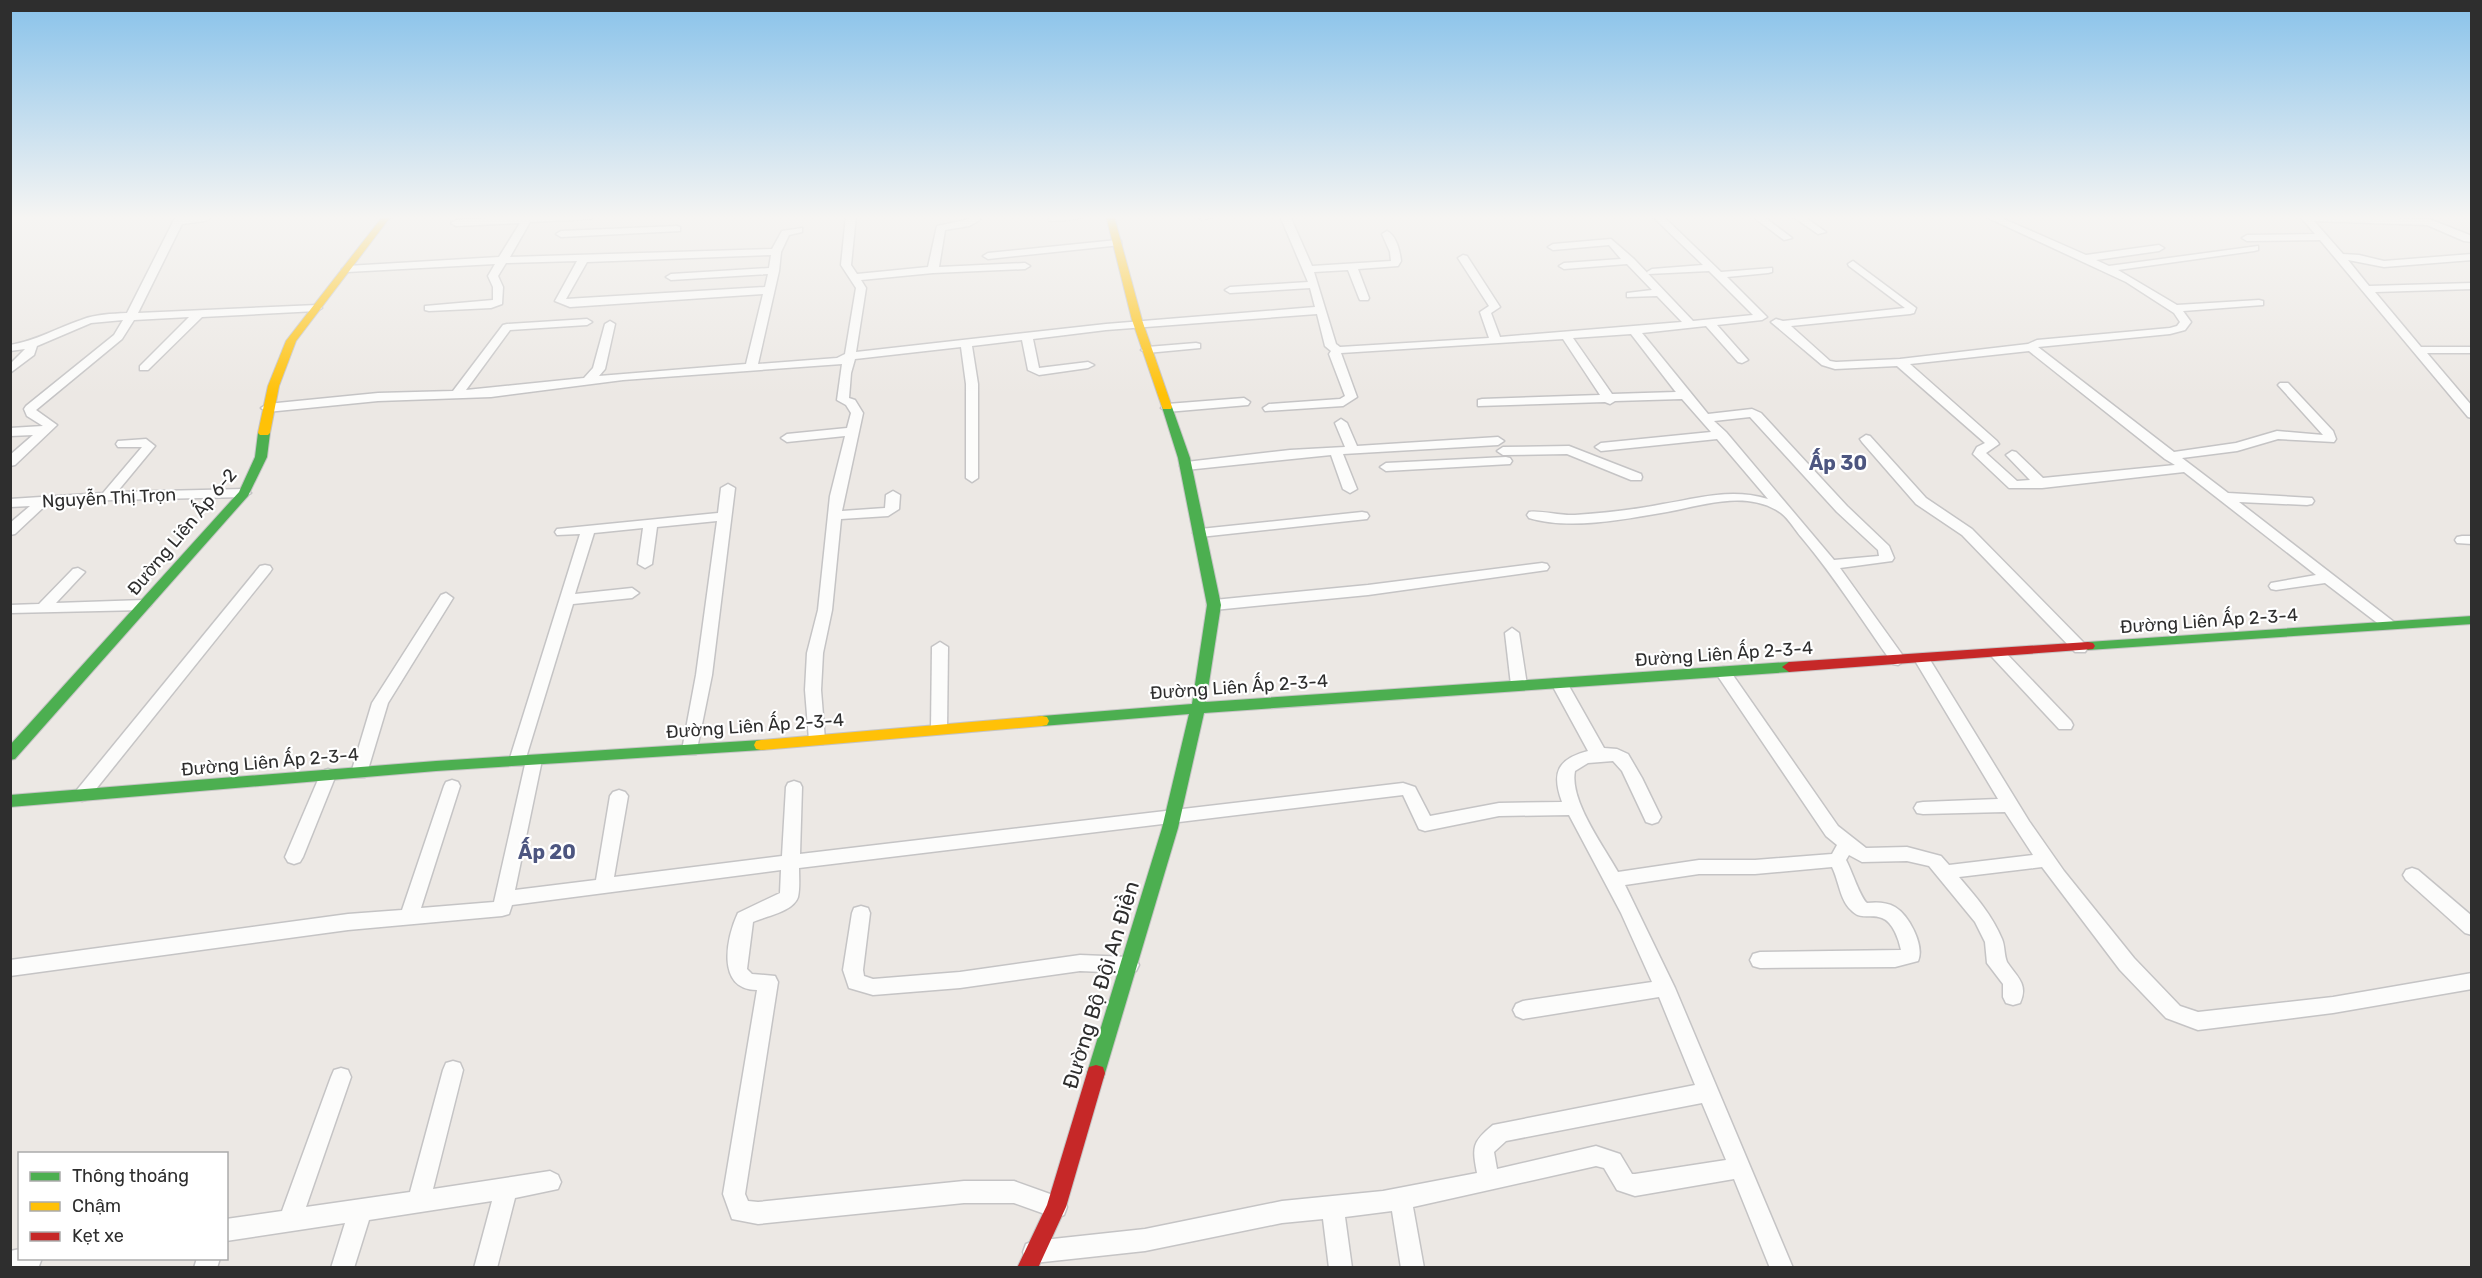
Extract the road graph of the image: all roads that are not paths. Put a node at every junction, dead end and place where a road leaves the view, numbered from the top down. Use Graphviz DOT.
graph roads {
  1 [pos="152,276"];
  2 [pos="342,276"];
  3 [pos="493,276"];
  4 [pos="574,276"];
  5 [pos="712,276"];
  6 [pos="773,276"];
  7 [pos="871,276"];
  8 [pos="1125,276"];
  9 [pos="1310,276"];
  10 [pos="1356,276"];
  11 [pos="1475,276"];
  12 [pos="1644,276"];
  13 [pos="1720,276"];
  14 [pos="1868,276"];
  15 [pos="2119,276"];
  16 [pos="2355,276"];
  17 [pos="856,277"];
  18 [pos="671,278"];
  19 [pos="1314,285"];
  20 [pos="2472,286"];
  21 [pos="2366,289"];
  22 [pos="769,290"];
  23 [pos="1230,290"];
  24 [pos="1660,292"];
  25 [pos="1631,295"];
  26 [pos="1364,298"];
  27 [pos="2259,303"];
  28 [pos="317,308"];
  29 [pos="429,308"];
  30 [pos="2176,308"];
  31 [pos="1322,310"];
  32 [pos="200,312"];
  33 [pos="132,316"];
  34 [pos="1762,317"];
  35 [pos="587,322"];
  36 [pos="1708,322"];
  37 [pos="610,324"];
  38 [pos="1138,324"];
  39 [pos="1690,324"];
  40 [pos="1782,324"];
  41 [pos="1634,330"];
  42 [pos="1566,336"];
  43 [pos="1027,337"];
  44 [pos="1496,341"];
  45 [pos="966,344"];
  46 [pos="31,346"];
  47 [pos="1196,346"];
  48 [pos="2031,347"];
  49 [pos="10,348"];
  50 [pos="1147,350"];
  51 [pos="1338,350"];
  52 [pos="2418,350"];
  53 [pos="2472,350"];
  54 [pos="850,356"];
  55 [pos="1742,360"];
  56 [pos="1900,362"];
  57 [pos="1088,365"];
  58 [pos="144,368"];
  59 [pos="751,368"];
  60 [pos="10,370"];
  61 [pos="588,381"];
  62 [pos="2284,385"];
  63 [pos="457,394"];
  64 [pos="1686,395"];
  65 [pos="1610,400"];
  66 [pos="1244,402"];
  67 [pos="1482,403"];
  68 [pos="267,408"];
  69 [pos="1167,408"];
  70 [pos="1269,408"];
  71 [pos="2472,414"];
  72 [pos="1707,418"];
  73 [pos="1341,423"];
  74 [pos="44,431"];
  75 [pos="853,431"];
  76 [pos="10,432"];
  77 [pos="1722,435"];
  78 [pos="787,438"];
  79 [pos="1866,439"];
  80 [pos="122,444"];
  81 [pos="1601,447"];
  82 [pos="1352,449"];
  83 [pos="1335,450"];
  84 [pos="1502,451"];
  85 [pos="2012,455"];
  86 [pos="2169,456"];
  87 [pos="10,462"];
  88 [pos="1186,466"];
  89 [pos="1386,467"];
  90 [pos="2186,468"];
  91 [pos="1636,477"];
  92 [pos="972,478"];
  93 [pos="2042,484"];
  94 [pos="729,488"];
  95 [pos="1350,489"];
  96 [pos="244,493"];
  97 [pos="893,495"];
  98 [pos="106,496"];
  99 [pos="2224,497"];
  100 [pos="43,501"];
  101 [pos="2307,501"];
  102 [pos="10,503"];
  103 [pos="1786,511"];
  104 [pos="835,515"];
  105 [pos="1534,515"];
  106 [pos="724,516"];
  107 [pos="1362,516"];
  108 [pos="651,523"];
  109 [pos="588,530"];
  110 [pos="10,531"];
  111 [pos="562,532"];
  112 [pos="1200,533"];
  113 [pos="645,564"];
  114 [pos="1830,565"];
  115 [pos="1542,567"];
  116 [pos="264,569"];
  117 [pos="78,572"];
  118 [pos="2328,578"];
  119 [pos="2276,586"];
  120 [pos="632,593"];
  121 [pos="446,598"];
  122 [pos="565,600"];
  123 [pos="144,605"];
  124 [pos="1214,605"];
  125 [pos="14,609"];
  126 [pos="42,609"];
  127 [pos="2472,620"];
  128 [pos="2389,625"];
  129 [pos="1512,633"];
  130 [pos="940,647"];
  131 [pos="2080,648"];
  132 [pos="1998,654"];
  133 [pos="1922,659"];
  134 [pos="1898,660"];
  135 [pos="1723,672"];
  136 [pos="1559,683"];
  137 [pos="1519,685"];
  138 [pos="1198,708"];
  139 [pos="2065,725"];
  140 [pos="939,729"];
  141 [pos="817,740"];
  142 [pos="690,750"];
  143 [pos="10,755"];
  144 [pos="1599,755"];
  145 [pos="526,761"];
  146 [pos="359,773"];
  147 [pos="328,775"];
  148 [pos="452,786"];
  149 [pos="794,786"];
  150 [pos="82,795"];
  151 [pos="620,796"];
  152 [pos="10,801"];
  153 [pos="2010,805"];
  154 [pos="1923,808"];
  155 [pos="1574,810"];
  156 [pos="1173,817"];
  157 [pos="1652,817"];
  158 [pos="1847,843"];
  159 [pos="294,857"];
  160 [pos="1837,860"];
  161 [pos="2046,860"];
  162 [pos="790,862"];
  163 [pos="1946,872"];
  164 [pos="2412,875"];
  165 [pos="1614,880"];
  166 [pos="604,885"];
  167 [pos="504,899"];
  168 [pos="861,913"];
  169 [pos="409,918"];
  170 [pos="2472,928"];
  171 [pos="1760,960"];
  172 [pos="1129,965"];
  173 [pos="10,968"];
  174 [pos="2472,981"];
  175 [pos="1665,988"];
  176 [pos="2013,997"];
  177 [pos="1524,1010"];
  178 [pos="453,1070"];
  179 [pos="341,1077"];
  180 [pos="1708,1092"];
  181 [pos="1740,1168"];
  182 [pos="1489,1181"];
  183 [pos="550,1182"];
  184 [pos="506,1189"];
  185 [pos="1401,1199"];
  186 [pos="418,1202"];
  187 [pos="1056,1207"];
  188 [pos="1333,1207"];
  189 [pos="361,1210"];
  190 [pos="290,1220"];
  191 [pos="228,1230"];
  192 [pos="1030,1260"];
  193 [pos="342,1268"];
  194 [pos="485,1268"];
  195 [pos="1341,1268"];
  196 [pos="1413,1268"];
  197 [pos="1782,1268"];
  1 -- 33 [label="street"];
  2 -- 28 [label="street, Đường Liên Ấp 6-2"];
  3 -- 29 [label="street"];
  4 -- 22 [label="street"];
  5 -- 18 [label="street"];
  6 -- 22 [label="street"];
  7 -- 17 [label="street"];
  8 -- 38 [label="street, Đường Bộ Đội An Điền"];
  9 -- 19 [label="street"];
  10 -- 26 [label="street"];
  11 -- 44 [label="street"];
  12 -- 24 [label="street"];
  13 -- 34 [label="street"];
  14 -- 40 [label="street"];
  15 -- 30 [label="street"];
  16 -- 21 [label="street"];
  17 -- 54 [label="street"];
  19 -- 23 [label="street"];
  19 -- 31 [label="street"];
  20 -- 21 [label="street"];
  21 -- 52 [label="street"];
  22 -- 59 [label="street"];
  24 -- 25 [label="street"];
  24 -- 39 [label="street"];
  27 -- 30 [label="street"];
  28 -- 32 [label="street"];
  28 -- 68 [label="street, Đường Liên Ấp 6-2"];
  30 -- 48 [label="street"];
  31 -- 38 [label="street"];
  31 -- 51 [label="street"];
  32 -- 33 [label="street"];
  32 -- 58 [label="street"];
  33 -- 46 [label="street"];
  33 -- 74 [label="street"];
  34 -- 36 [label="street"];
  34 -- 40 [label="street"];
  35 -- 63 [label="street"];
  36 -- 39 [label="street"];
  36 -- 55 [label="street"];
  37 -- 61 [label="street"];
  38 -- 43 [label="street"];
  38 -- 50 [label="street, Đường Bộ Đội An Điền"];
  39 -- 41 [label="street"];
  40 -- 56 [label="street"];
  41 -- 42 [label="street"];
  41 -- 64 [label="street"];
  42 -- 44 [label="street"];
  42 -- 65 [label="street"];
  43 -- 45 [label="street"];
  43 -- 57 [label="street"];
  44 -- 51 [label="street"];
  45 -- 54 [label="street"];
  45 -- 92 [label="street"];
  46 -- 49 [label="street"];
  46 -- 60 [label="street"];
  47 -- 50 [label="street"];
  48 -- 56 [label="street"];
  48 -- 86 [label="street"];
  50 -- 69 [label="street, Đường Bộ Đội An Điền"];
  51 -- 70 [label="street"];
  52 -- 53 [label="street"];
  52 -- 71 [label="street"];
  54 -- 59 [label="street"];
  54 -- 75 [label="street"];
  56 -- 93 [label="street"];
  59 -- 61 [label="street"];
  61 -- 63 [label="street"];
  62 -- 86 [label="street"];
  63 -- 68 [label="street"];
  64 -- 65 [label="street"];
  64 -- 72 [label="street"];
  65 -- 67 [label="street"];
  66 -- 69 [label="street"];
  68 -- 96 [label="street, Đường Liên Ấp 6-2"];
  69 -- 88 [label="street, Đường Bộ Đội An Điền"];
  72 -- 77 [label="street"];
  72 -- 114 [label="street"];
  73 -- 82 [label="street"];
  74 -- 76 [label="street"];
  74 -- 87 [label="street"];
  75 -- 78 [label="street"];
  75 -- 104 [label="street"];
  77 -- 81 [label="street"];
  77 -- 103 [label="street"];
  79 -- 131 [label="street"];
  80 -- 98 [label="street"];
  82 -- 83 [label="street"];
  82 -- 84 [label="street"];
  83 -- 88 [label="street"];
  83 -- 95 [label="street"];
  84 -- 89 [label="street"];
  84 -- 91 [label="street"];
  85 -- 93 [label="street"];
  86 -- 90 [label="street"];
  88 -- 112 [label="street, Đường Bộ Đội An Điền"];
  90 -- 93 [label="street"];
  90 -- 99 [label="street"];
  94 -- 106 [label="street"];
  96 -- 98 [label="street, Nguyễn Thị Trọn"];
  96 -- 123 [label="street, Đường Liên Ấp 6-2"];
  97 -- 104 [label="street"];
  98 -- 100 [label="street, Nguyễn Thị Trọn"];
  99 -- 101 [label="street"];
  99 -- 118 [label="street"];
  100 -- 102 [label="street, Nguyễn Thị Trọn"];
  100 -- 110 [label="street"];
  103 -- 105 [label="street"];
  103 -- 114 [label="street"];
  104 -- 141 [label="street"];
  106 -- 108 [label="street"];
  106 -- 142 [label="street"];
  107 -- 112 [label="street"];
  108 -- 109 [label="street"];
  108 -- 113 [label="street"];
  109 -- 111 [label="street"];
  109 -- 122 [label="street"];
  112 -- 124 [label="street, Đường Bộ Đội An Điền"];
  114 -- 134 [label="street"];
  115 -- 124 [label="street"];
  116 -- 150 [label="street"];
  117 -- 126 [label="street"];
  118 -- 119 [label="street"];
  118 -- 128 [label="street"];
  120 -- 122 [label="street"];
  121 -- 146 [label="street"];
  122 -- 145 [label="street"];
  123 -- 126 [label="street"];
  123 -- 143 [label="street, Đường Liên Ấp 6-2"];
  124 -- 138 [label="street, Đường Bộ Đội An Điền"];
  125 -- 126 [label="street"];
  127 -- 128 [label="street, Đường Liên Ấp 2-3-4"];
  128 -- 131 [label="street, Đường Liên Ấp 2-3-4"];
  129 -- 137 [label="street"];
  130 -- 140 [label="street"];
  131 -- 132 [label="street, Đường Liên Ấp 2-3-4"];
  132 -- 133 [label="street, Đường Liên Ấp 2-3-4"];
  132 -- 139 [label="street"];
  133 -- 134 [label="street, Đường Liên Ấp 2-3-4"];
  133 -- 153 [label="street"];
  134 -- 135 [label="street, Đường Liên Ấp 2-3-4"];
  135 -- 136 [label="street, Đường Liên Ấp 2-3-4"];
  135 -- 158 [label="street"];
  136 -- 137 [label="street, Đường Liên Ấp 2-3-4"];
  136 -- 144 [label="street"];
  137 -- 138 [label="street, Đường Liên Ấp 2-3-4"];
  138 -- 140 [label="street, Đường Liên Ấp 2-3-4"];
  138 -- 156 [label="street, Đường Bộ Đội An Điền"];
  140 -- 141 [label="street, Đường Liên Ấp 2-3-4"];
  141 -- 142 [label="street, Đường Liên Ấp 2-3-4"];
  142 -- 145 [label="street, Đường Liên Ấp 2-3-4"];
  144 -- 155 [label="street"];
  144 -- 157 [label="street"];
  145 -- 146 [label="street, Đường Liên Ấp 2-3-4"];
  145 -- 167 [label="street"];
  146 -- 147 [label="street, Đường Liên Ấp 2-3-4"];
  147 -- 150 [label="street, Đường Liên Ấp 2-3-4"];
  147 -- 159 [label="street"];
  148 -- 169 [label="street"];
  149 -- 162 [label="street"];
  150 -- 152 [label="street, Đường Liên Ấp 2-3-4"];
  151 -- 166 [label="street"];
  153 -- 154 [label="street"];
  153 -- 161 [label="street"];
  155 -- 156 [label="street"];
  155 -- 165 [label="street"];
  156 -- 162 [label="street"];
  156 -- 172 [label="street, Đường Bộ Đội An Điền"];
  158 -- 160 [label="street"];
  158 -- 163 [label="street"];
  160 -- 165 [label="street"];
  160 -- 171 [label="street"];
  161 -- 163 [label="street"];
  161 -- 174 [label="street"];
  162 -- 166 [label="street"];
  162 -- 187 [label="street"];
  163 -- 176 [label="street"];
  164 -- 170 [label="street"];
  165 -- 175 [label="street"];
  166 -- 167 [label="street"];
  167 -- 169 [label="street"];
  168 -- 172 [label="street"];
  169 -- 173 [label="street"];
  172 -- 187 [label="street, Đường Bộ Đội An Điền"];
  175 -- 177 [label="street"];
  175 -- 180 [label="street"];
  178 -- 186 [label="street"];
  179 -- 190 [label="street"];
  180 -- 181 [label="street"];
  180 -- 182 [label="street"];
  181 -- 182 [label="street"];
  181 -- 197 [label="street"];
  182 -- 185 [label="street"];
  183 -- 184 [label="street"];
  184 -- 186 [label="street"];
  184 -- 194 [label="street"];
  185 -- 188 [label="street"];
  185 -- 196 [label="street"];
  186 -- 189 [label="street"];
  187 -- 192 [label="street, Đường Bộ Đội An Điền"];
  188 -- 192 [label="street"];
  188 -- 195 [label="street"];
  189 -- 190 [label="street"];
  189 -- 193 [label="street"];
  190 -- 191 [label="street"];
}
